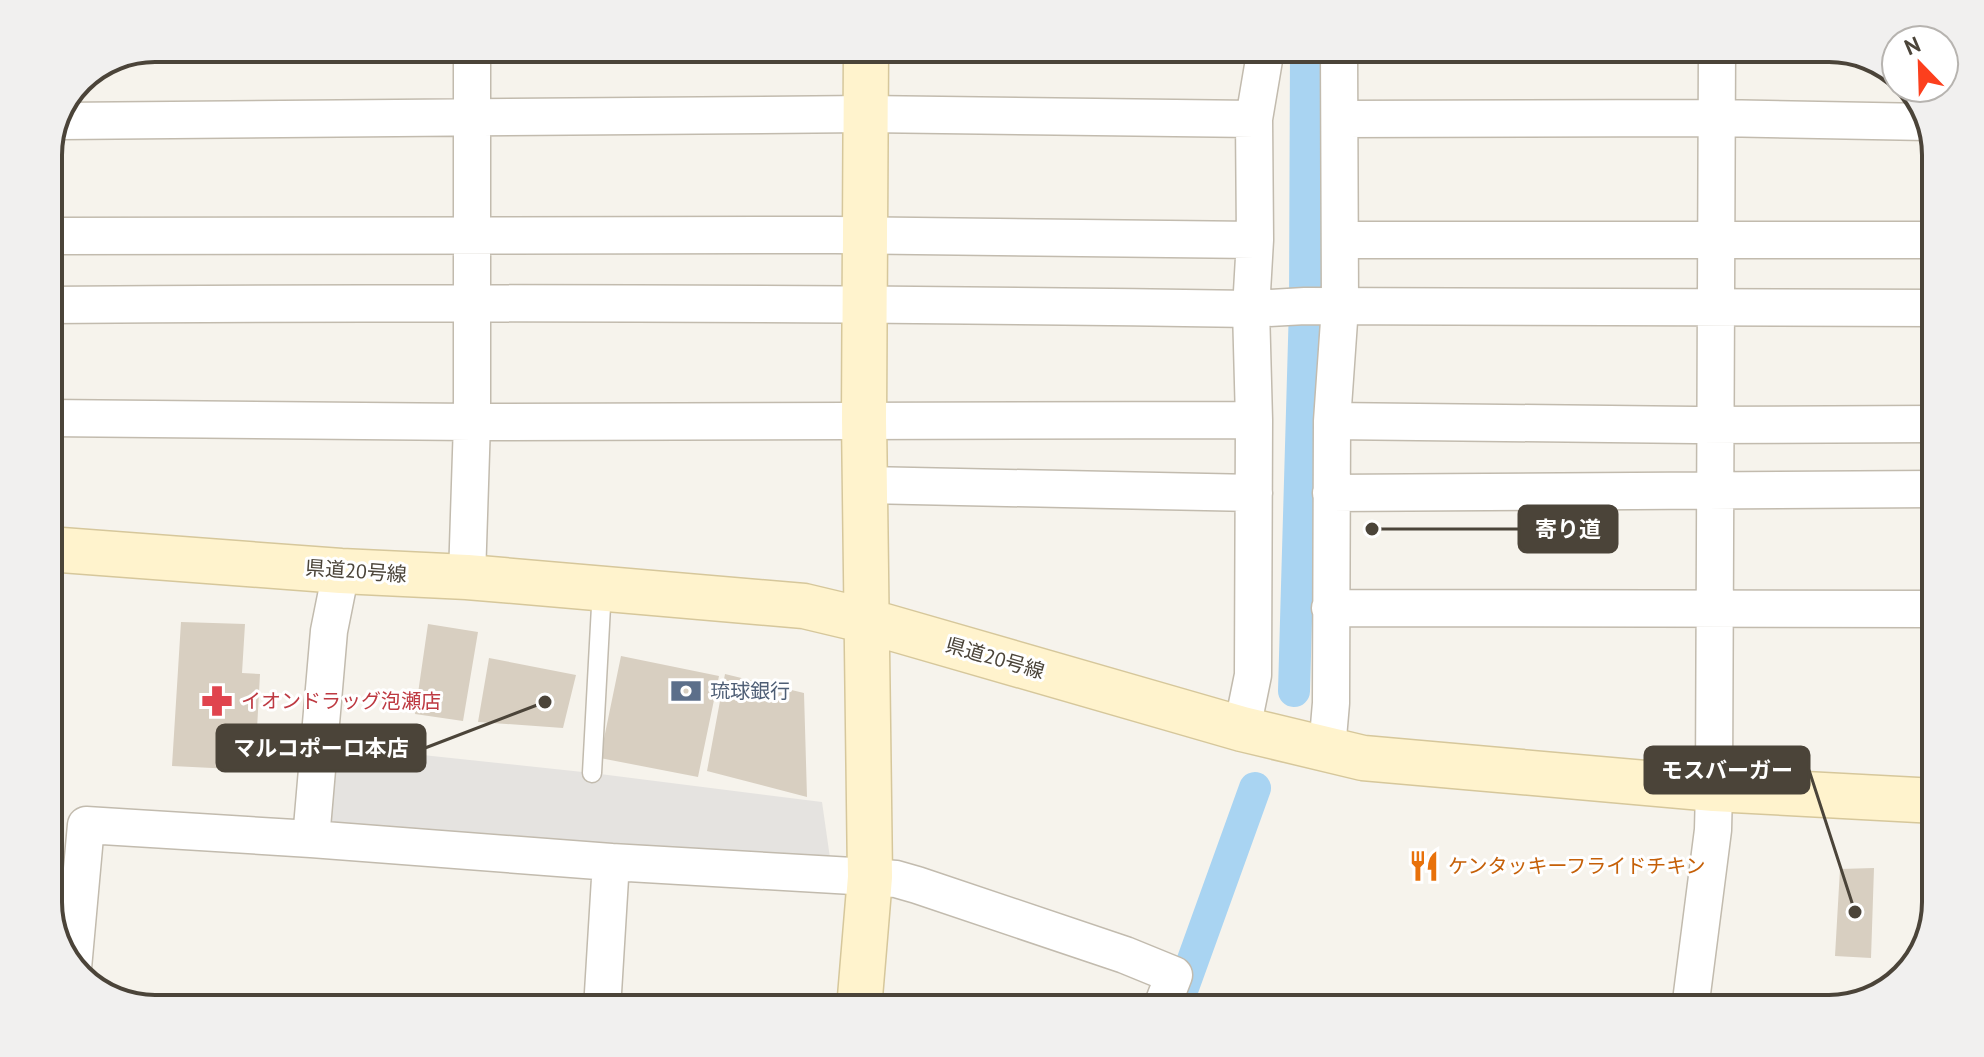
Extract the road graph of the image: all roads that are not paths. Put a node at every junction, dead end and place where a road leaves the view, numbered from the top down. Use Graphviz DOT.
graph roads {
  1 [pos="472,62"];
  2 [pos="866,62"];
  3 [pos="1264,62"];
  4 [pos="1339,62"];
  5 [pos="1717,62"];
  6 [pos="866,114"];
  7 [pos="472,116"];
  8 [pos="1716,118"];
  9 [pos="1254,119"];
  10 [pos="1340,119"];
  11 [pos="69,121"];
  12 [pos="1916,122"];
  13 [pos="472,235"];
  14 [pos="62,236"];
  15 [pos="865,236"];
  16 [pos="1716,239"];
  17 [pos="1255,240"];
  18 [pos="1340,240"];
  19 [pos="1922,240"];
  20 [pos="472,302"];
  21 [pos="866,303"];
  22 [pos="62,305"];
  23 [pos="1340,307"];
  24 [pos="1716,307"];
  25 [pos="1922,308"];
  26 [pos="1251,309"];
  27 [pos="62,418"];
  28 [pos="864,419"];
  29 [pos="1254,420"];
  30 [pos="1332,421"];
  31 [pos="472,422"];
  32 [pos="1922,424"];
  33 [pos="1715,425"];
  34 [pos="866,485"];
  35 [pos="1922,489"];
  36 [pos="1714,492"];
  37 [pos="1254,493"];
  38 [pos="1331,493"];
  39 [pos="62,550"];
  40 [pos="341,571"];
  41 [pos="467,577"];
  42 [pos="602,588"];
  43 [pos="1714,607"];
  44 [pos="1330,608"];
  45 [pos="1922,609"];
  46 [pos="867,621"];
  47 [pos="1242,729"];
  48 [pos="1327,749"];
  49 [pos="592,773"];
  50 [pos="1714,789"];
  51 [pos="1922,800"];
  52 [pos="311,839"];
  53 [pos="611,862"];
  54 [pos="870,877"];
  55 [pos="75,948"];
  56 [pos="603,995"];
  57 [pos="860,995"];
  58 [pos="1166,995"];
  59 [pos="1692,995"];
  1 -- 7 [label="street"];
  2 -- 6 [label="main road"];
  3 -- 9 [label="street"];
  4 -- 10 [label="street"];
  5 -- 8 [label="street"];
  6 -- 7 [label="street"];
  6 -- 9 [label="street"];
  6 -- 15 [label="main road"];
  7 -- 11 [label="street"];
  7 -- 13 [label="street"];
  8 -- 10 [label="street"];
  8 -- 12 [label="street"];
  8 -- 16 [label="street"];
  9 -- 17 [label="street"];
  10 -- 18 [label="street"];
  13 -- 14 [label="street"];
  13 -- 15 [label="street"];
  13 -- 20 [label="street"];
  15 -- 17 [label="street"];
  15 -- 21 [label="main road"];
  16 -- 18 [label="street"];
  16 -- 19 [label="street"];
  16 -- 24 [label="street"];
  17 -- 26 [label="street"];
  18 -- 23 [label="street"];
  20 -- 21 [label="street"];
  20 -- 22 [label="street"];
  20 -- 31 [label="street"];
  21 -- 26 [label="street"];
  21 -- 28 [label="main road"];
  23 -- 24 [label="street"];
  23 -- 26 [label="street"];
  23 -- 30 [label="street"];
  24 -- 25 [label="street"];
  24 -- 33 [label="street"];
  26 -- 29 [label="street"];
  27 -- 31 [label="street"];
  28 -- 29 [label="street"];
  28 -- 31 [label="street"];
  28 -- 34 [label="main road"];
  29 -- 37 [label="street"];
  30 -- 33 [label="street"];
  30 -- 38 [label="street"];
  31 -- 41 [label="street"];
  32 -- 33 [label="street"];
  33 -- 36 [label="street"];
  34 -- 37 [label="street"];
  34 -- 46 [label="main road"];
  35 -- 36 [label="street"];
  36 -- 38 [label="street"];
  36 -- 43 [label="street"];
  37 -- 47 [label="street"];
  38 -- 44 [label="street"];
  39 -- 40 [label="main road, 県道20号線"];
  40 -- 41 [label="main road, 県道20号線"];
  40 -- 52 [label="street"];
  41 -- 42 [label="main road, 県道20号線"];
  42 -- 46 [label="main road, 県道20号線"];
  42 -- 49 [label="lane"];
  43 -- 44 [label="street"];
  43 -- 45 [label="street"];
  43 -- 50 [label="street"];
  44 -- 48 [label="street"];
  46 -- 47 [label="main road, 県道20号線"];
  46 -- 54 [label="main road"];
  47 -- 48 [label="main road, 県道20号線"];
  48 -- 50 [label="main road, 県道20号線"];
  50 -- 51 [label="main road, 県道20号線"];
  50 -- 59 [label="street"];
  52 -- 53 [label="street"];
  52 -- 55 [label="street"];
  53 -- 54 [label="street"];
  53 -- 56 [label="street"];
  54 -- 57 [label="main road"];
  54 -- 58 [label="street"];
}
